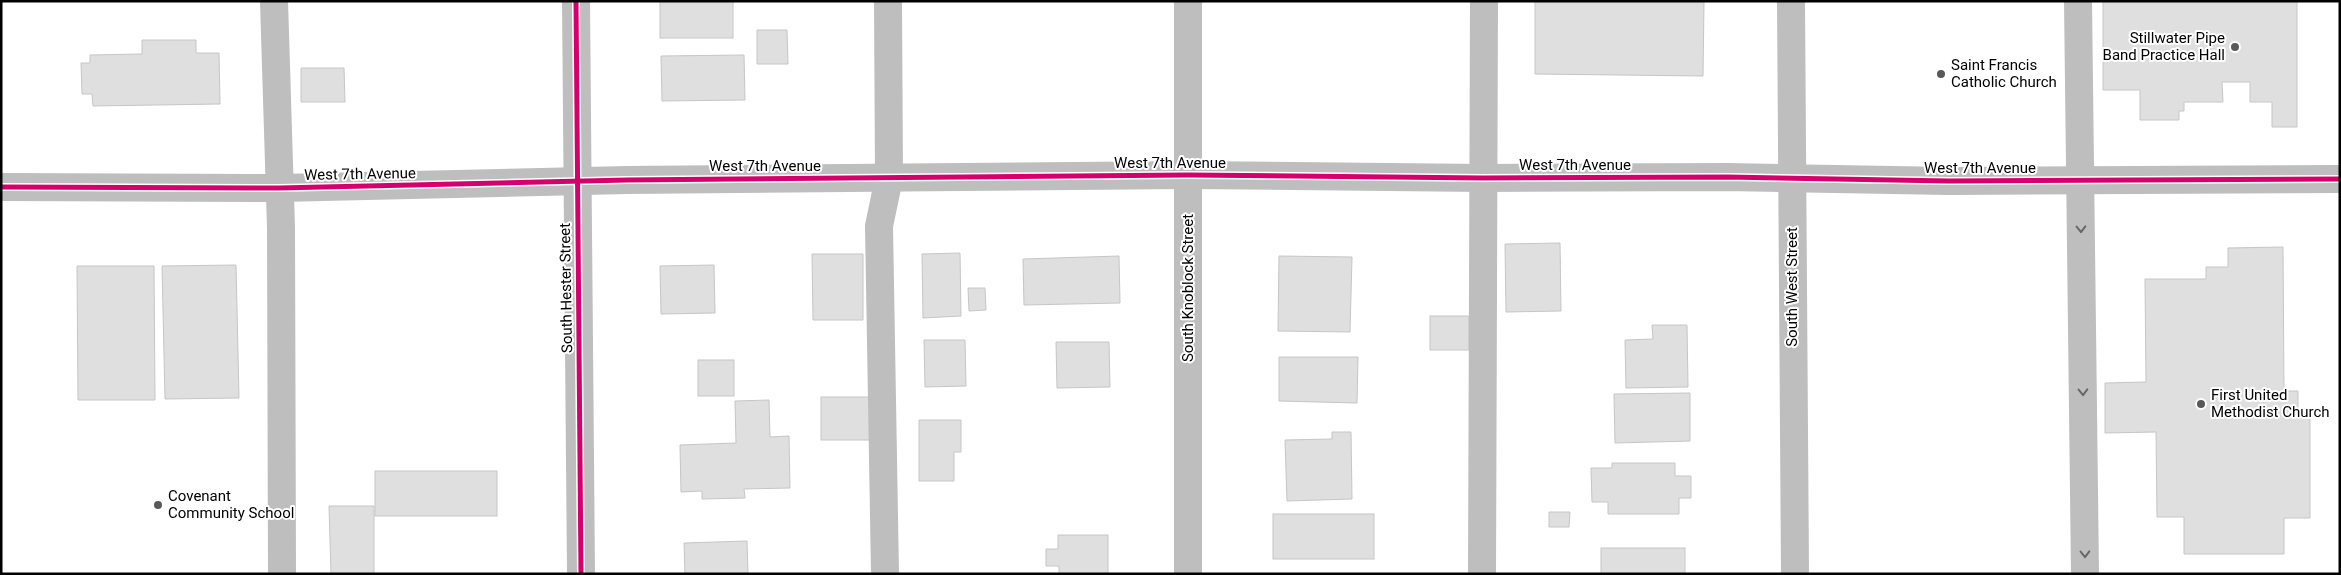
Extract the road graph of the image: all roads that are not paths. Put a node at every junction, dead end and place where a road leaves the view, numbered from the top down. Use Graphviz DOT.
graph roads {
  1 [pos="274,1"];
  2 [pos="576,1"];
  3 [pos="888,1"];
  4 [pos="1188,1"];
  5 [pos="1484,1"];
  6 [pos="1791,1"];
  7 [pos="2078,1"];
  8 [pos="1188,174"];
  9 [pos="889,178"];
  10 [pos="1483,178"];
  11 [pos="1792,178"];
  12 [pos="2340,179"];
  13 [pos="2081,180"];
  14 [pos="577,182"];
  15 [pos="1,187"];
  16 [pos="279,188"];
  17 [pos="282,574"];
  18 [pos="581,574"];
  19 [pos="885,574"];
  20 [pos="1188,574"];
  21 [pos="1482,574"];
  22 [pos="1794,574"];
  23 [pos="2085,574"];
  1 -- 16 [label="street"];
  2 -- 14 [label="street, South Hester Street"];
  3 -- 9 [label="street"];
  4 -- 8 [label="street, South Knoblock Street"];
  5 -- 10 [label="street"];
  6 -- 11 [label="street, South West Street"];
  7 -- 13 [label="street"];
  8 -- 9 [label="street, West 7th Avenue"];
  8 -- 10 [label="street, West 7th Avenue"];
  8 -- 20 [label="street, South Knoblock Street"];
  9 -- 14 [label="street, West 7th Avenue"];
  9 -- 19 [label="street"];
  10 -- 11 [label="street, West 7th Avenue"];
  10 -- 21 [label="street"];
  11 -- 13 [label="street, West 7th Avenue"];
  11 -- 22 [label="street, South West Street"];
  12 -- 13 [label="street, West 7th Avenue"];
  13 -- 23 [label="street, one-way"];
  14 -- 16 [label="street, West 7th Avenue"];
  14 -- 18 [label="street, South Hester Street"];
  15 -- 16 [label="street, West 7th Avenue"];
  16 -- 17 [label="street"];
}
